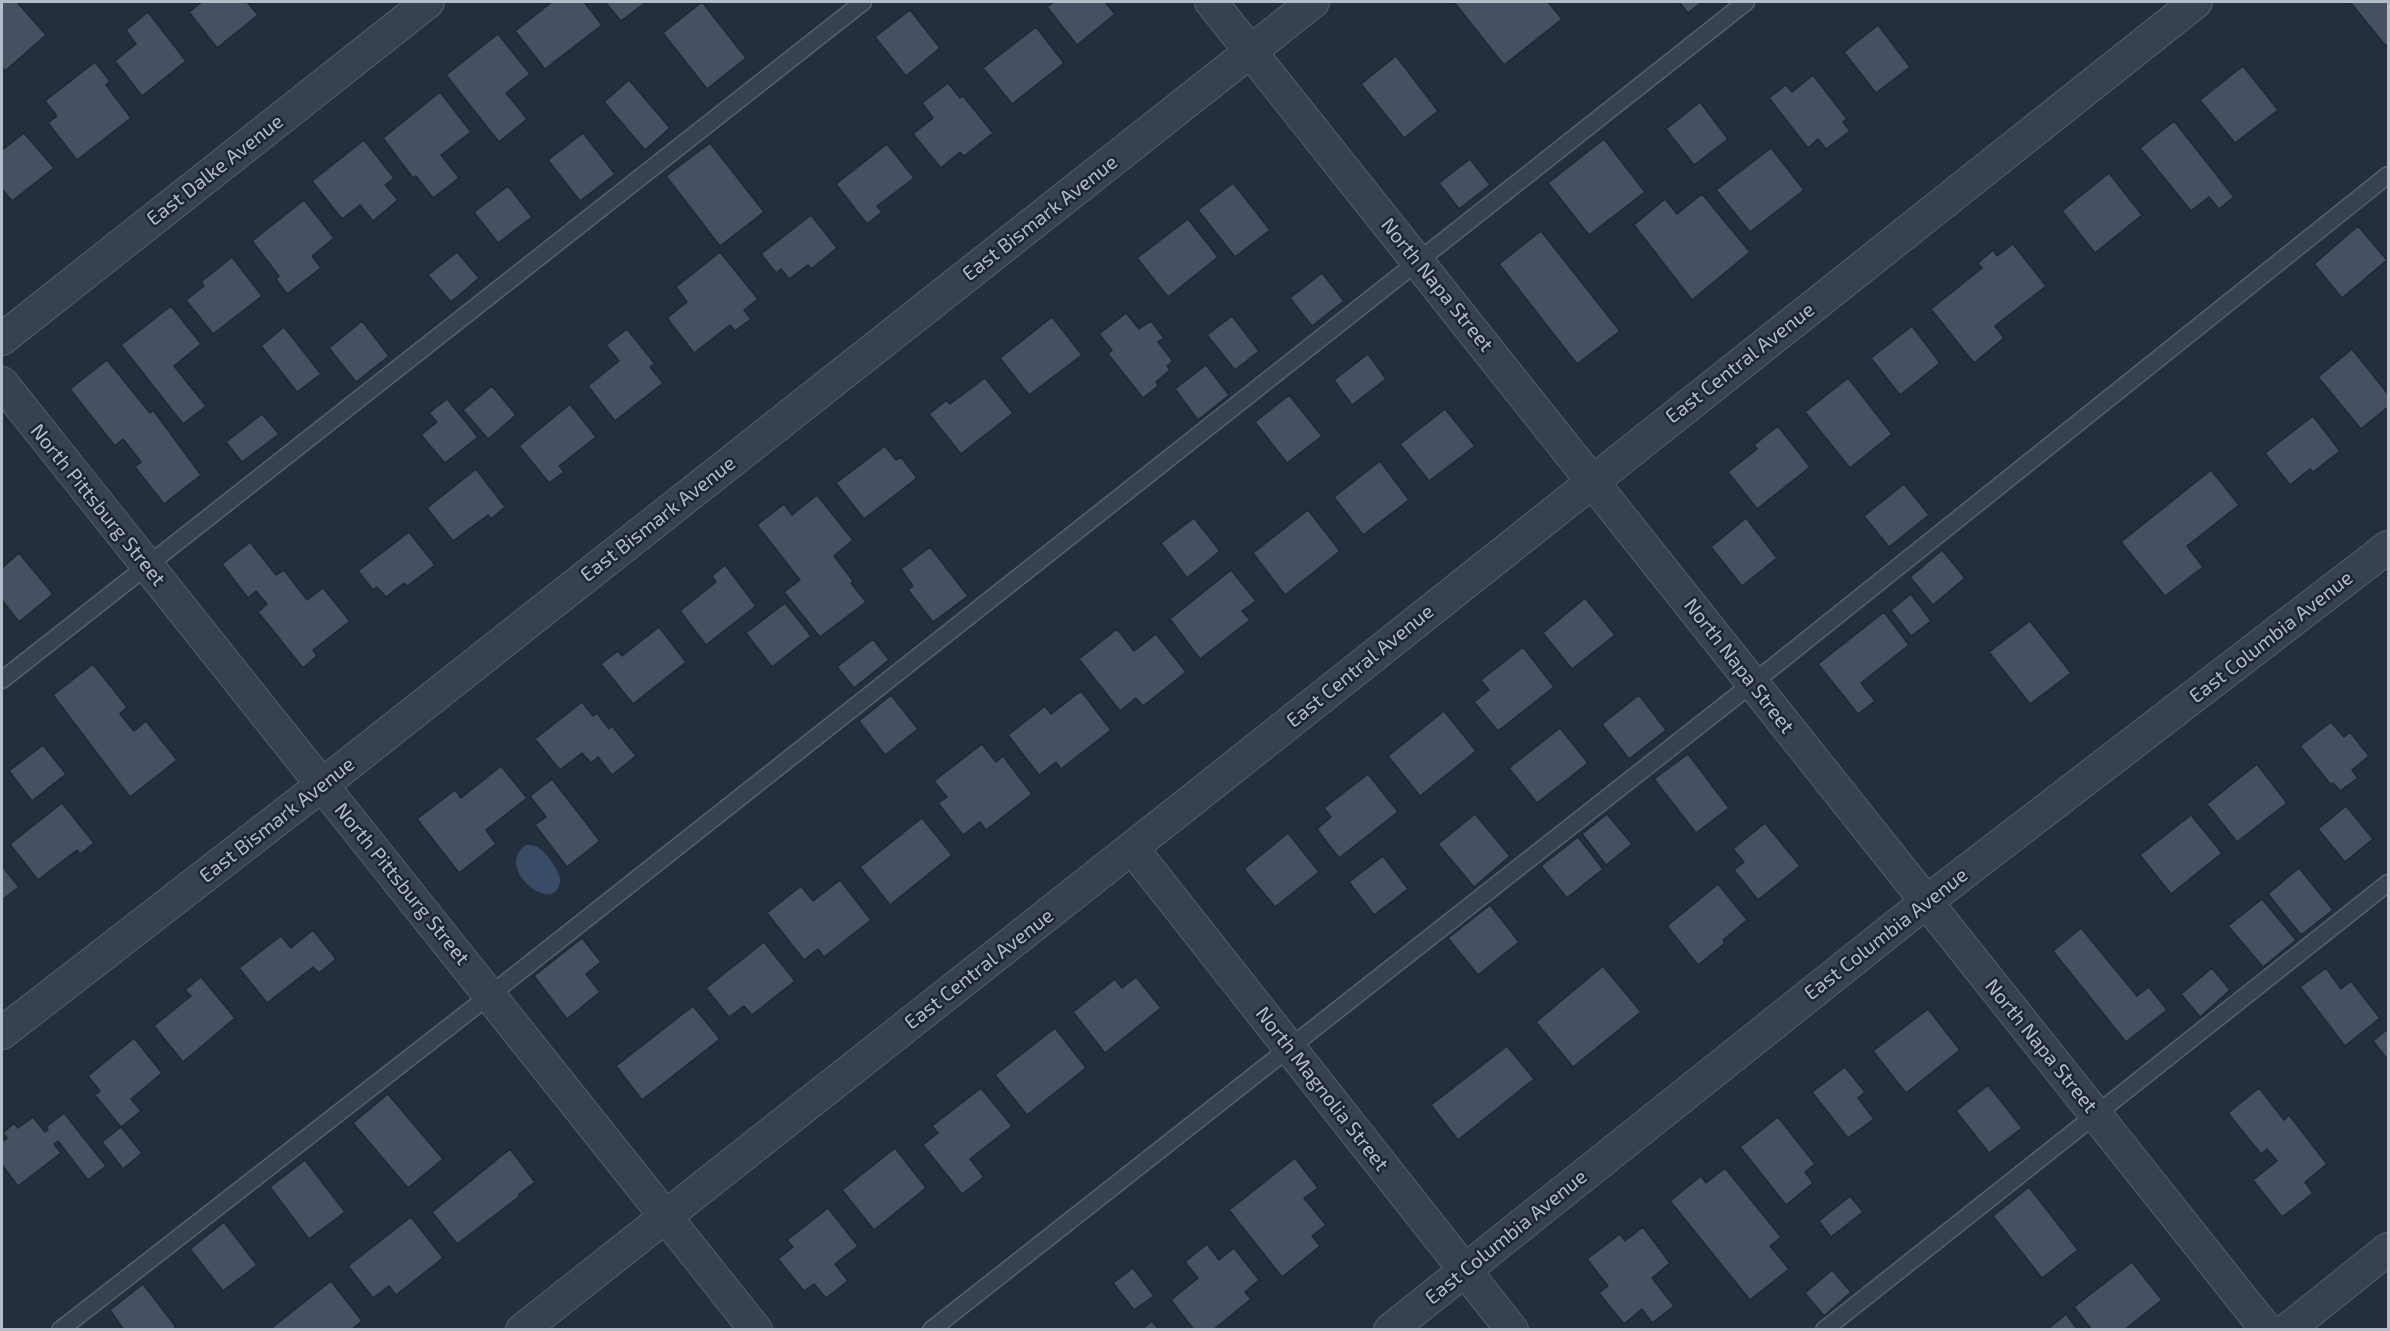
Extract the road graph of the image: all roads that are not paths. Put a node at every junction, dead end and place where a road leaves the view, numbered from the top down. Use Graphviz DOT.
graph roads {
  1 [pos="428,2"];
  2 [pos="863,2"];
  3 [pos="1211,2"];
  4 [pos="1313,2"];
  5 [pos="1746,2"];
  6 [pos="2196,2"];
  7 [pos="1250,51"];
  8 [pos="2388,175"];
  9 [pos="1418,260"];
  10 [pos="2,339"];
  11 [pos="2,383"];
  12 [pos="1593,479"];
  13 [pos="2388,547"];
  14 [pos="147,565"];
  15 [pos="2,680"];
  16 [pos="1753,683"];
  17 [pos="322,784"];
  18 [pos="1132,848"];
  19 [pos="2388,883"];
  20 [pos="1926,902"];
  21 [pos="490,995"];
  22 [pos="2,1033"];
  23 [pos="1289,1047"];
  24 [pos="2096,1116"];
  25 [pos="667,1216"];
  26 [pos="2388,1249"];
  27 [pos="1465,1270"];
  28 [pos="60,1329"];
  29 [pos="522,1329"];
  30 [pos="756,1329"];
  31 [pos="931,1329"];
  32 [pos="1390,1329"];
  33 [pos="1512,1329"];
  34 [pos="1824,1329"];
  35 [pos="2267,1329"];
  36 [pos="2287,1329"];
  1 -- 10 [label="street, East Dalke Avenue"];
  2 -- 14 [label="lane"];
  3 -- 7 [label="street, North Napa Street"];
  4 -- 7 [label="street, East Bismark Avenue"];
  5 -- 9 [label="lane"];
  6 -- 12 [label="street, East Central Avenue"];
  7 -- 9 [label="street, North Napa Street"];
  7 -- 17 [label="street, East Bismark Avenue"];
  8 -- 16 [label="lane"];
  9 -- 12 [label="street, North Napa Street"];
  9 -- 21 [label="lane"];
  11 -- 14 [label="street, North Pittsburg Street"];
  12 -- 16 [label="street, North Napa Street"];
  12 -- 18 [label="street, East Central Avenue"];
  13 -- 20 [label="street, East Columbia Avenue"];
  14 -- 15 [label="lane"];
  14 -- 17 [label="street, North Pittsburg Street"];
  16 -- 20 [label="street, North Napa Street"];
  16 -- 23 [label="lane"];
  17 -- 21 [label="street, North Pittsburg Street"];
  17 -- 22 [label="street, East Bismark Avenue"];
  18 -- 23 [label="street, North Magnolia Street"];
  18 -- 25 [label="street, East Central Avenue"];
  19 -- 24 [label="lane"];
  20 -- 24 [label="street, North Napa Street"];
  20 -- 27 [label="street, East Columbia Avenue"];
  21 -- 25 [label="street, North Pittsburg Street"];
  21 -- 28 [label="lane"];
  23 -- 27 [label="street, North Magnolia Street"];
  23 -- 31 [label="lane"];
  24 -- 34 [label="lane"];
  24 -- 35 [label="street, North Napa Street"];
  25 -- 29 [label="street, East Central Avenue"];
  25 -- 30 [label="street, North Pittsburg Street"];
  26 -- 36 [label="street"];
  27 -- 32 [label="street, East Columbia Avenue"];
  27 -- 33 [label="street, North Magnolia Street"];
}
